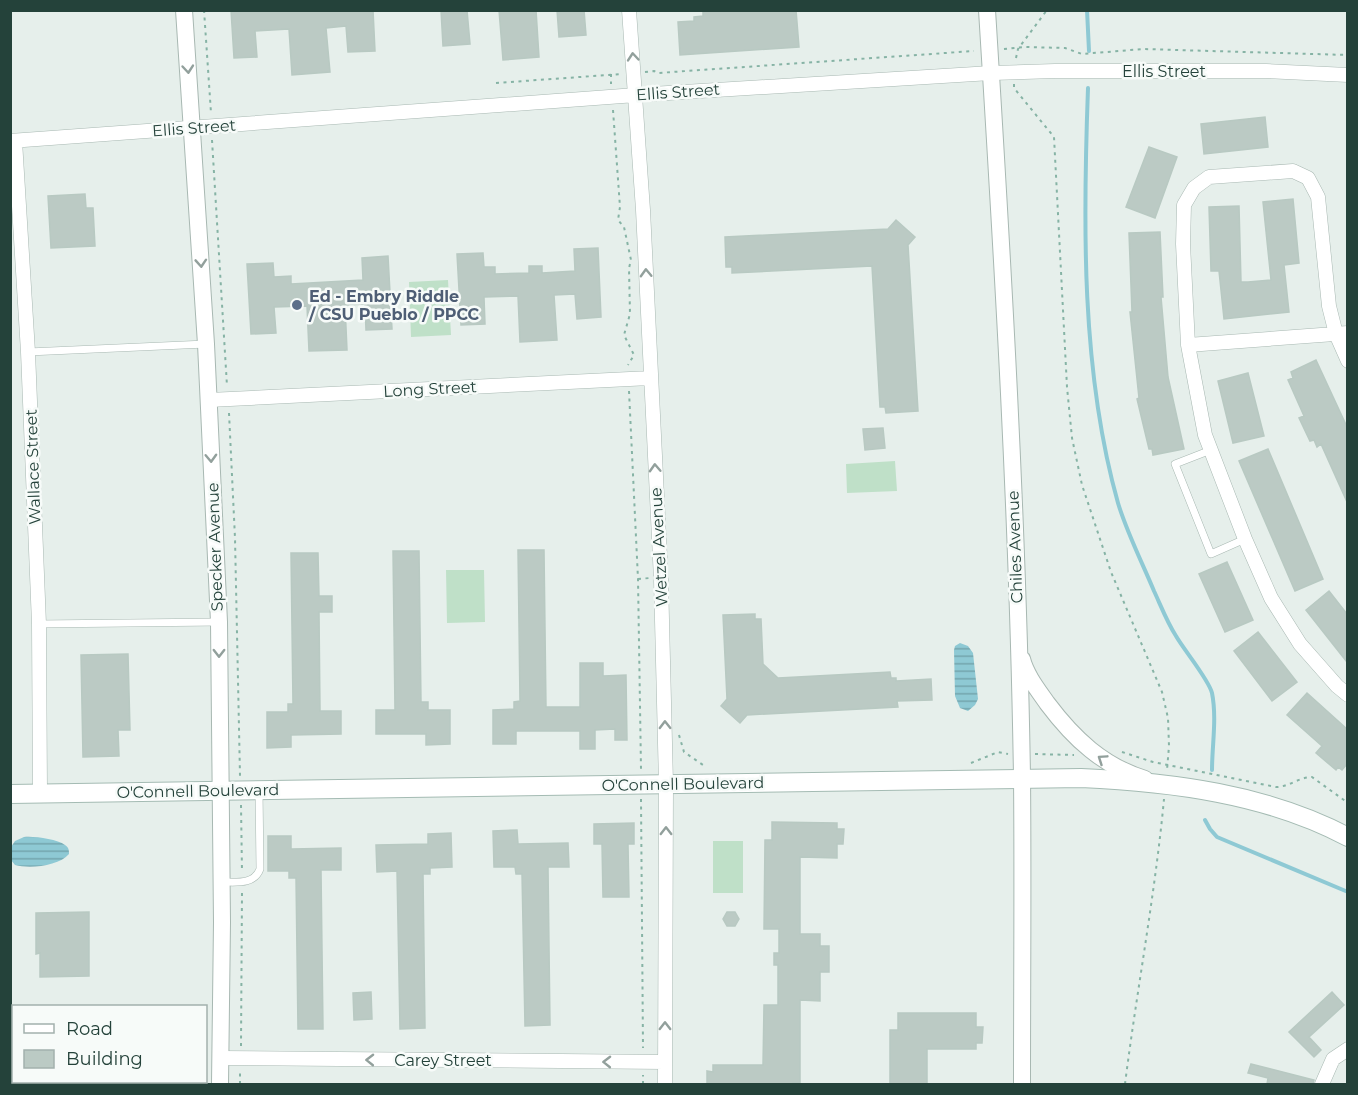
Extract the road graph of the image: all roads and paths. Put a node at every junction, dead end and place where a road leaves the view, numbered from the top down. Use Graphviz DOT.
graph roads {
  1 [pos="183,10"];
  2 [pos="629,10"];
  3 [pos="987,10"];
  4 [pos="1047,10"];
  5 [pos="1018,49"];
  6 [pos="990,50"];
  7 [pos="1347,55"];
  8 [pos="1015,72"];
  9 [pos="634,73"];
  10 [pos="991,73"];
  11 [pos="611,74"];
  12 [pos="1347,75"];
  13 [pos="496,82"];
  14 [pos="636,95"];
  15 [pos="612,97"];
  16 [pos="193,128"];
  17 [pos="13,141"];
  18 [pos="18,310"];
  19 [pos="1342,333"];
  20 [pos="206,344"];
  21 [pos="1188,345"];
  22 [pos="28,352"];
  23 [pos="1347,361"];
  24 [pos="650,378"];
  25 [pos="628,379"];
  26 [pos="209,400"];
  27 [pos="1211,450"];
  28 [pos="1245,539"];
  29 [pos="661,577"];
  30 [pos="638,579"];
  31 [pos="219,622"];
  32 [pos="39,624"];
  33 [pos="1018,647"];
  34 [pos="1347,695"];
  35 [pos="678,729"];
  36 [pos="1093,753"];
  37 [pos="1021,754"];
  38 [pos="1167,765"];
  39 [pos="965,766"];
  40 [pos="711,770"];
  41 [pos="1022,778"];
  42 [pos="1160,783"];
  43 [pos="641,784"];
  44 [pos="666,784"];
  45 [pos="259,790"];
  46 [pos="220,791"];
  47 [pos="10,794"];
  48 [pos="40,794"];
  49 [pos="1347,803"];
  50 [pos="1347,837"];
  51 [pos="222,882"];
  52 [pos="1347,1049"];
  53 [pos="220,1058"];
  54 [pos="643,1062"];
  55 [pos="665,1062"];
  56 [pos="220,1084"];
  57 [pos="643,1084"];
  58 [pos="665,1084"];
  59 [pos="1022,1084"];
  60 [pos="1125,1084"];
  61 [pos="1322,1084"];
  1 -- 16 [label="street, Specker Avenue, one-way"];
  9 -- 2 [label="street, Wetzel Avenue, one-way"];
  3 -- 6 [label="street, Chiles Avenue"];
  4 -- 5 [label="path"];
  5 -- 6 [label="path"];
  5 -- 7 [label="path"];
  5 -- 8 [label="path"];
  6 -- 9 [label="path"];
  6 -- 10 [label="street, Chiles Avenue"];
  8 -- 10 [label="street, Ellis Street"];
  8 -- 12 [label="street, Ellis Street"];
  8 -- 38 [label="path"];
  9 -- 11 [label="path"];
  9 -- 14 [label="street, Wetzel Avenue"];
  10 -- 14 [label="street, Ellis Street"];
  10 -- 33 [label="street, Chiles Avenue"];
  11 -- 13 [label="path"];
  11 -- 15 [label="path"];
  14 -- 15 [label="street, Ellis Street"];
  24 -- 14 [label="street, Wetzel Avenue, one-way"];
  15 -- 16 [label="street, Ellis Street"];
  15 -- 25 [label="path"];
  16 -- 17 [label="street, Ellis Street"];
  16 -- 20 [label="street, Specker Avenue, one-way"];
  17 -- 18 [label="street, Wallace Street"];
  18 -- 22 [label="street, Wallace Street"];
  19 -- 21 [label="street"];
  19 -- 21 [label="street"];
  19 -- 23 [label="street"];
  20 -- 22 [label="lane"];
  20 -- 26 [label="street, Specker Avenue"];
  21 -- 27 [label="street"];
  22 -- 32 [label="street, Wallace Street"];
  24 -- 25 [label="street, Long Street"];
  29 -- 24 [label="street, Wetzel Avenue, one-way"];
  25 -- 26 [label="street, Long Street"];
  25 -- 30 [label="path"];
  26 -- 31 [label="street, Specker Avenue, one-way"];
  27 -- 28 [label="street"];
  27 -- 28 [label="lane"];
  28 -- 34 [label="street"];
  29 -- 30 [label="path"];
  44 -- 29 [label="street, Wetzel Avenue, one-way"];
  30 -- 43 [label="path"];
  31 -- 32 [label="lane"];
  31 -- 46 [label="street, Specker Avenue, one-way"];
  32 -- 48 [label="street, Wallace Street"];
  33 -- 36 [label="street"];
  33 -- 37 [label="street, Chiles Avenue"];
  35 -- 40 [label="path"];
  36 -- 37 [label="path"];
  36 -- 38 [label="path"];
  42 -- 36 [label="street, one-way"];
  37 -- 39 [label="path"];
  37 -- 41 [label="street, Chiles Avenue"];
  38 -- 42 [label="path"];
  38 -- 49 [label="path"];
  41 -- 42 [label="main road, O'Connell Boulevard"];
  41 -- 44 [label="main road, O'Connell Boulevard"];
  41 -- 59 [label="street, Chiles Avenue"];
  42 -- 50 [label="main road, O'Connell Boulevard"];
  42 -- 60 [label="path"];
  43 -- 44 [label="main road, O'Connell Boulevard"];
  43 -- 45 [label="main road, O'Connell Boulevard"];
  43 -- 54 [label="path"];
  55 -- 44 [label="street, Wetzel Avenue, one-way"];
  45 -- 46 [label="main road, O'Connell Boulevard"];
  45 -- 51 [label="lane"];
  46 -- 48 [label="main road, O'Connell Boulevard"];
  46 -- 51 [label="street, Specker Avenue"];
  47 -- 48 [label="main road, O'Connell Boulevard"];
  51 -- 53 [label="street, Specker Avenue"];
  52 -- 61 [label="street"];
  54 -- 53 [label="street, Carey Street, one-way"];
  53 -- 56 [label="street, Specker Avenue"];
  54 -- 55 [label="street, Carey Street"];
  54 -- 57 [label="path"];
  55 -- 58 [label="street, Wetzel Avenue"];
}
